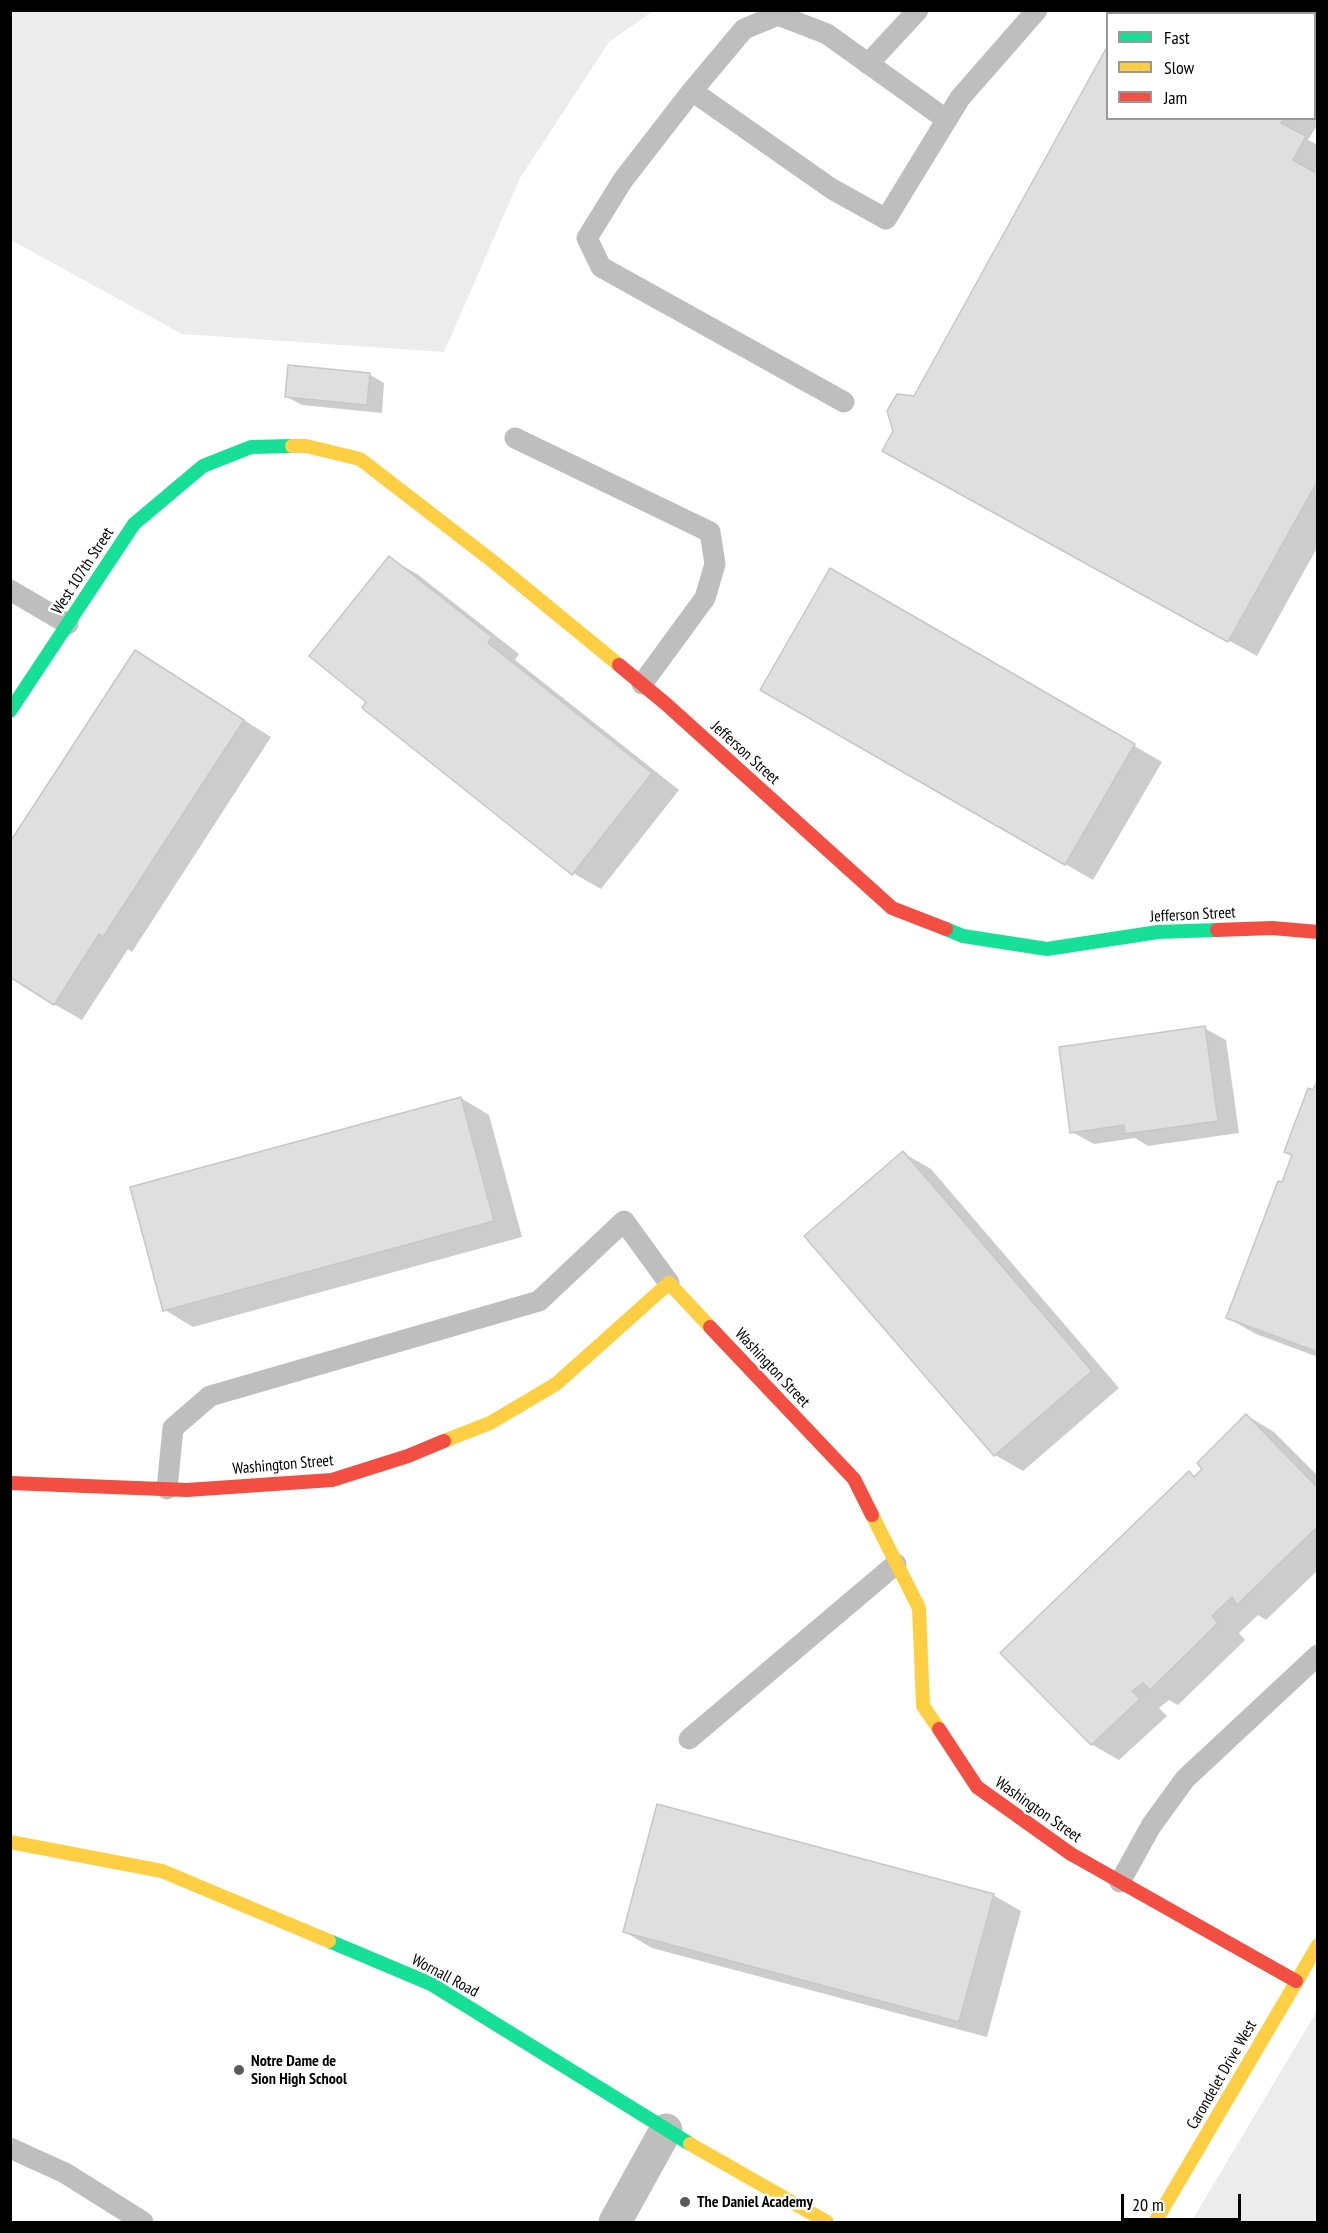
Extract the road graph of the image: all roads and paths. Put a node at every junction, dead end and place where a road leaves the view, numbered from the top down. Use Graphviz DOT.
graph roads {
  1 [pos="918,10"];
  2 [pos="1037,10"];
  3 [pos="868,64"];
  4 [pos="692,91"];
  5 [pos="947,120"];
  6 [pos="844,402"];
  7 [pos="515,438"];
  8 [pos="203,466"];
  9 [pos="10,590"];
  10 [pos="68,624"];
  11 [pos="642,684"];
  12 [pos="10,711"];
  13 [pos="1317,932"];
  14 [pos="669,1283"];
  15 [pos="10,1483"];
  16 [pos="167,1489"];
  17 [pos="896,1564"];
  18 [pos="1317,1655"];
  19 [pos="689,1739"];
  20 [pos="10,1842"];
  21 [pos="1120,1882"];
  22 [pos="1317,1945"];
  23 [pos="1296,1981"];
  24 [pos="666,2130"];
  25 [pos="10,2148"];
  26 [pos="143,2223"];
  27 [pos="615,2223"];
  28 [pos="827,2223"];
  29 [pos="1155,2223"];
  1 -- 3 [label="lane"];
  2 -- 5 [label="lane"];
  3 -- 4 [label="lane"];
  3 -- 5 [label="lane"];
  4 -- 5 [label="lane"];
  4 -- 6 [label="lane"];
  7 -- 11 [label="lane"];
  8 -- 10 [label="street, West 107th Street"];
  8 -- 11 [label="street, Jefferson Street"];
  9 -- 10 [label="lane"];
  10 -- 12 [label="street, West 107th Street"];
  11 -- 13 [label="street, Jefferson Street"];
  14 -- 16 [label="street, Washington Street"];
  14 -- 16 [label="lane"];
  14 -- 17 [label="street, Washington Street"];
  15 -- 16 [label="street, Washington Street"];
  17 -- 19 [label="lane"];
  17 -- 21 [label="street, Washington Street"];
  18 -- 21 [label="lane"];
  20 -- 24 [label="street, Wornall Road"];
  21 -- 23 [label="street, Washington Street"];
  22 -- 23 [label="street, Carondelet Drive West"];
  23 -- 29 [label="street, Carondelet Drive West"];
  24 -- 27 [label="street"];
  24 -- 28 [label="street, Wornall Road"];
  25 -- 26 [label="lane"];
}
